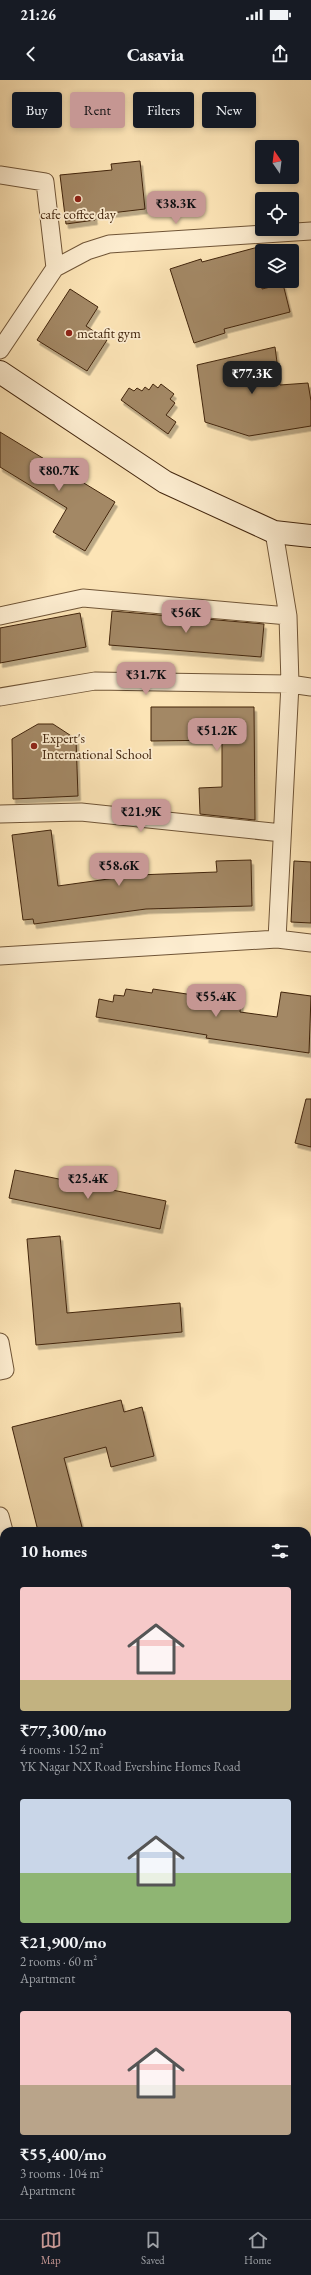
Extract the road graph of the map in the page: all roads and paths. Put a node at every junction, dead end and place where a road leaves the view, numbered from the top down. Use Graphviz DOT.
graph roads {
  1 [pos="0,175"];
  2 [pos="311,230"];
  3 [pos="55,268"];
  4 [pos="0,350"];
  5 [pos="0,372"];
  6 [pos="274,532"];
  7 [pos="311,536"];
  8 [pos="0,616"];
  9 [pos="288,616"];
  10 [pos="290,684"];
  11 [pos="311,687"];
  12 [pos="0,697"];
  13 [pos="0,814"];
  14 [pos="282,833"];
  15 [pos="277,938"];
  16 [pos="311,943"];
  17 [pos="0,956"];
  18 [pos="0,1342"];
  19 [pos="0,1371"];
  20 [pos="0,1516"];
  21 [pos="3,1527"];
  1 -- 3 [label="street"];
  2 -- 3 [label="street"];
  3 -- 4 [label="street"];
  5 -- 6 [label="street"];
  6 -- 7 [label="street"];
  6 -- 9 [label="street"];
  8 -- 9 [label="street"];
  9 -- 10 [label="street"];
  10 -- 11 [label="street"];
  10 -- 12 [label="street"];
  10 -- 14 [label="street"];
  13 -- 14 [label="street"];
  14 -- 15 [label="street"];
  15 -- 16 [label="street"];
  15 -- 17 [label="street"];
  18 -- 19 [label="street"];
  20 -- 21 [label="street"];
}
